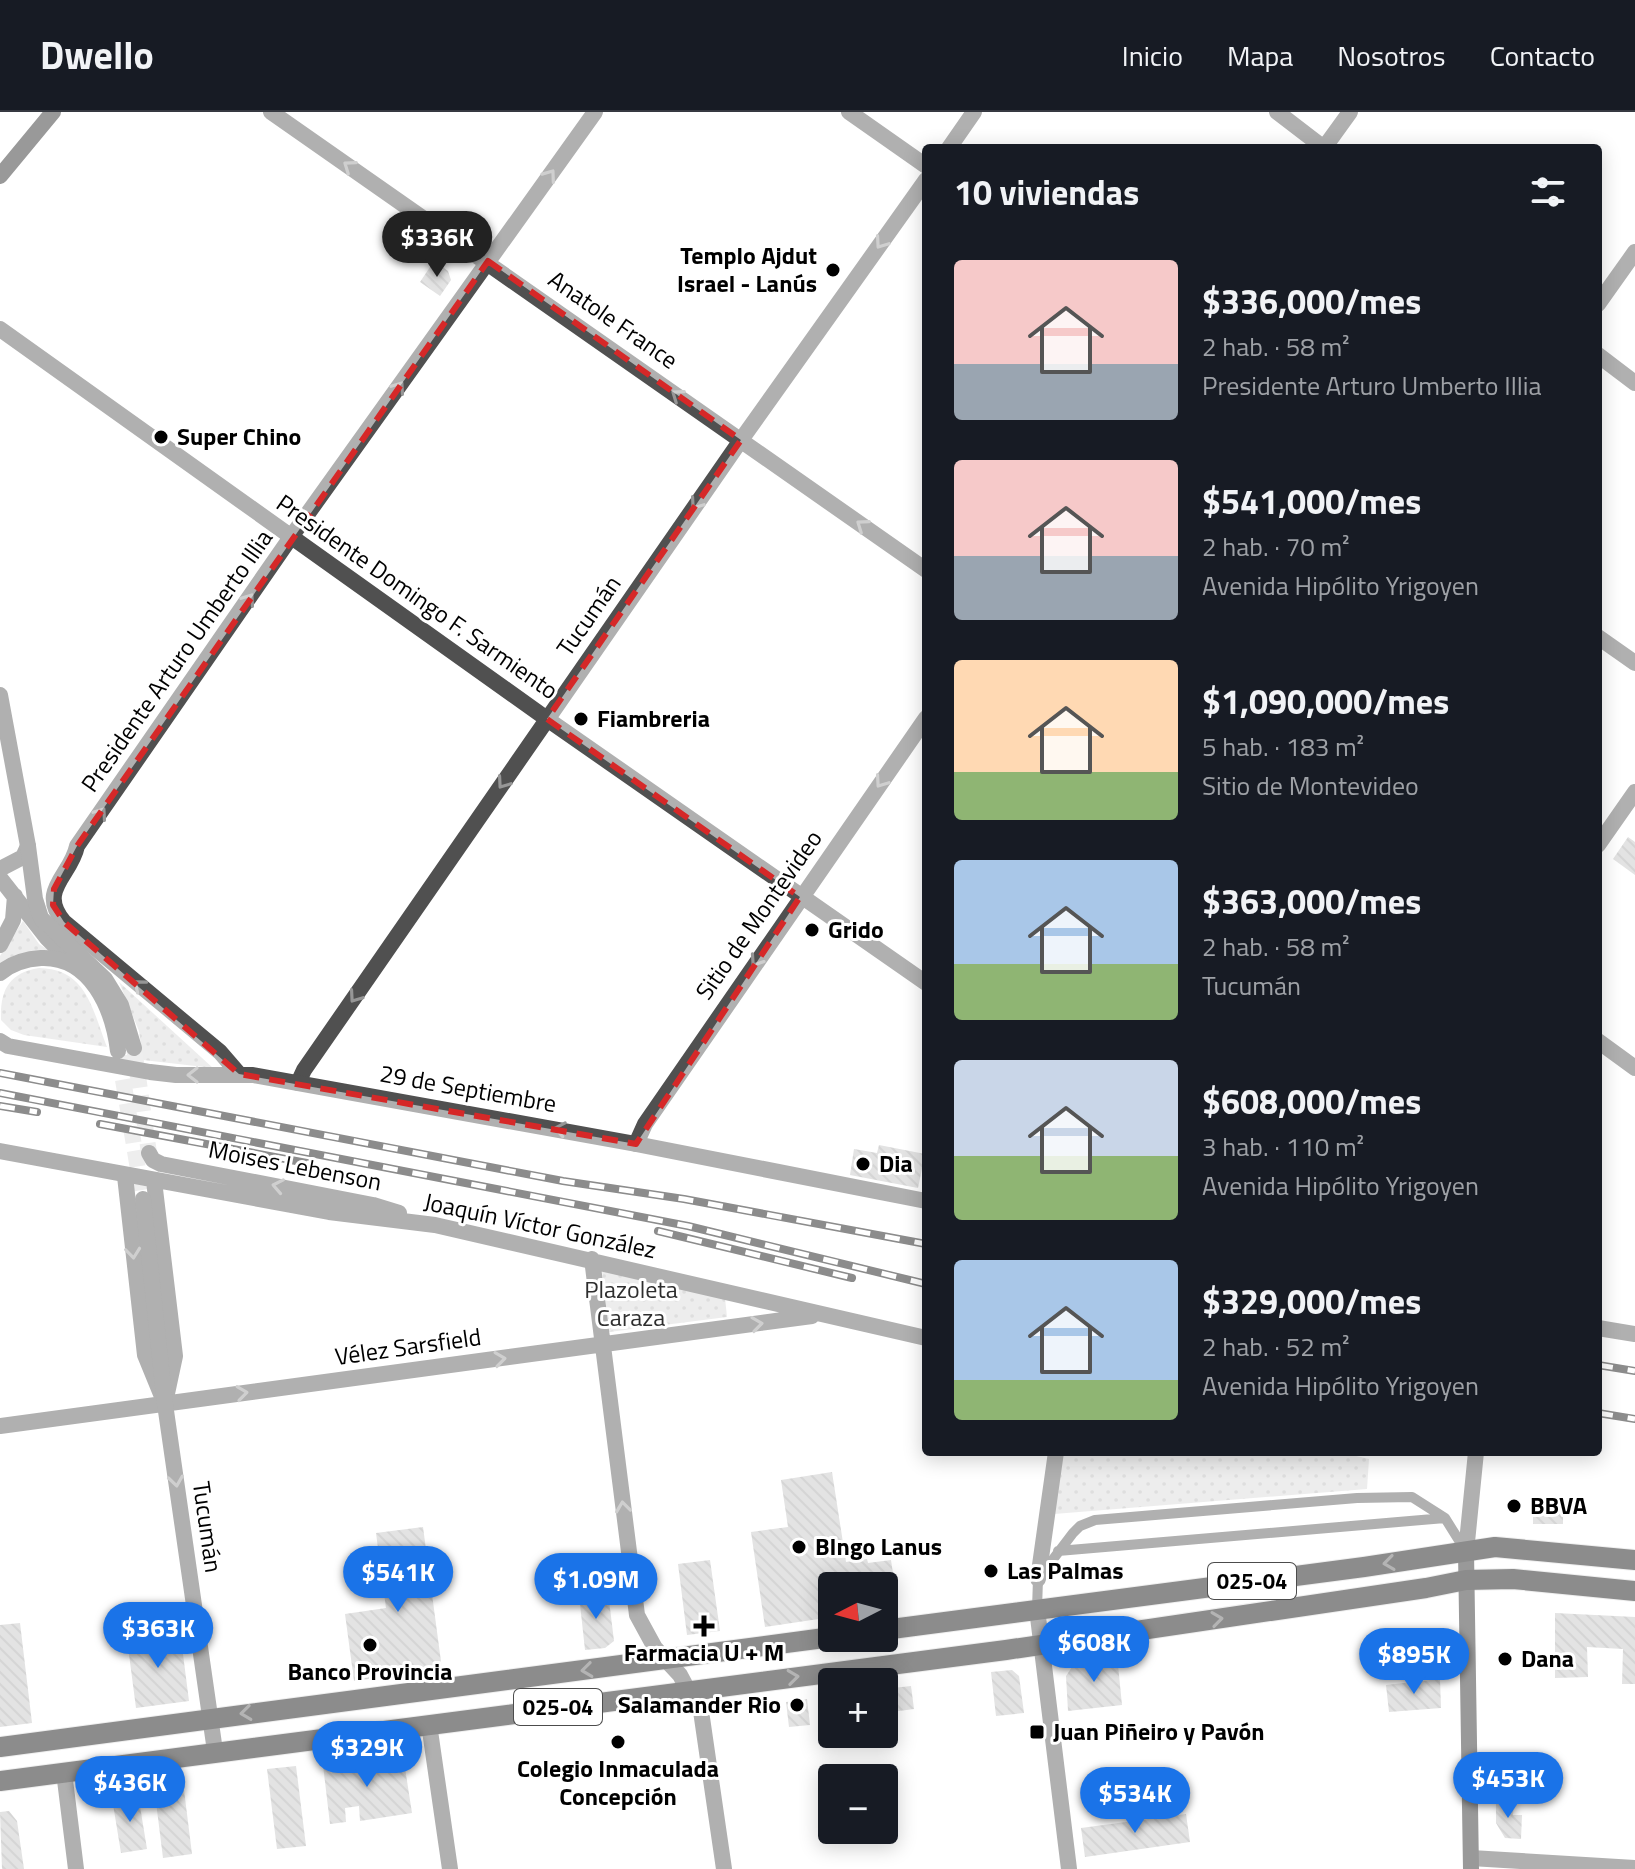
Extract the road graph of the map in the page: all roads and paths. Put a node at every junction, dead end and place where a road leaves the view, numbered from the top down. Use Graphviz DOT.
graph roads {
  1 [pos="53,112"];
  2 [pos="271,112"];
  3 [pos="595,112"];
  4 [pos="849,112"];
  5 [pos="974,112"];
  6 [pos="1277,112"];
  7 [pos="1350,112"];
  8 [pos="952,144"];
  9 [pos="1319,144"];
  10 [pos="1327,144"];
  11 [pos="922,163"];
  12 [pos="0,176"];
  13 [pos="922,186"];
  14 [pos="1635,252"];
  15 [pos="488,261"];
  16 [pos="1602,298"];
  17 [pos="0,329"];
  18 [pos="1602,358"];
  19 [pos="1635,383"];
  20 [pos="741,440"];
  21 [pos="291,537"];
  22 [pos="922,567"];
  23 [pos="1602,640"];
  24 [pos="1635,663"];
  25 [pos="0,695"];
  26 [pos="547,719"];
  27 [pos="922,724"];
  28 [pos="1635,792"];
  29 [pos="1602,839"];
  30 [pos="28,846"];
  31 [pos="77,846"];
  32 [pos="0,869"];
  33 [pos="0,878"];
  34 [pos="15,896"];
  35 [pos="800,897"];
  36 [pos="35,899"];
  37 [pos="0,945"];
  38 [pos="75,966"];
  39 [pos="0,973"];
  40 [pos="922,980"];
  41 [pos="3,1044"];
  42 [pos="1602,1044"];
  43 [pos="1635,1068"];
  44 [pos="239,1074"];
  45 [pos="298,1083"];
  46 [pos="636,1144"];
  47 [pos="0,1151"];
  48 [pos="149,1153"];
  49 [pos="125,1176"];
  50 [pos="154,1181"];
  51 [pos="143,1199"];
  52 [pos="922,1200"];
  53 [pos="435,1225"];
  54 [pos="592,1259"];
  55 [pos="821,1315"];
  56 [pos="1602,1329"];
  57 [pos="1635,1334"];
  58 [pos="922,1337"];
  59 [pos="605,1344"];
  60 [pos="165,1404"];
  61 [pos="0,1426"];
  62 [pos="1055,1456"];
  63 [pos="1476,1456"];
  64 [pos="1445,1518"];
  65 [pos="1058,1551"];
  66 [pos="1466,1552"];
  67 [pos="1635,1560"];
  68 [pos="1038,1579"];
  69 [pos="1466,1580"];
  70 [pos="1635,1591"];
  71 [pos="1037,1609"];
  72 [pos="898,1628"];
  73 [pos="818,1639"];
  74 [pos="1041,1644"];
  75 [pos="664,1660"];
  76 [pos="688,1690"];
  77 [pos="211,1717"];
  78 [pos="429,1724"];
  79 [pos="0,1747"];
  80 [pos="215,1751"];
  81 [pos="64,1772"];
  82 [pos="0,1781"];
  83 [pos="1471,1863"];
  84 [pos="1635,1868"];
  85 [pos="76,1869"];
  86 [pos="450,1869"];
  87 [pos="724,1869"];
  88 [pos="1069,1869"];
  1 -- 12 [label="main road"];
  15 -- 2 [label="street, Anatole France, one-way"];
  15 -- 3 [label="street, Presidente Arturo Umberto Illia, one-way"];
  4 -- 11 [label="street"];
  5 -- 8 [label="street"];
  6 -- 9 [label="street"];
  7 -- 10 [label="street"];
  13 -- 20 [label="street, Tucumán, one-way"];
  14 -- 16 [label="street"];
  20 -- 15 [label="street, Anatole France, one-way"];
  21 -- 15 [label="street, Presidente Arturo Umberto Illia, one-way"];
  17 -- 21 [label="street, Presidente Domingo F. Sarmiento"];
  18 -- 19 [label="street"];
  22 -- 20 [label="street, Anatole France, one-way"];
  20 -- 26 [label="street, Tucumán, one-way"];
  21 -- 26 [label="street, Presidente Domingo F. Sarmiento"];
  31 -- 21 [label="street, Presidente Arturo Umberto Illia, one-way"];
  23 -- 24 [label="street"];
  25 -- 30 [label="street"];
  26 -- 35 [label="street, Presidente Domingo F. Sarmiento"];
  26 -- 45 [label="street, Tucumán, one-way"];
  27 -- 35 [label="street, Sitio de Montevideo, one-way"];
  28 -- 29 [label="street"];
  30 -- 32 [label="street"];
  30 -- 36 [label="street"];
  31 -- 36 [label="street, Presidente Arturo Umberto Illia"];
  44 -- 31 [label="street, Presidente Arturo Umberto Illia, one-way"];
  33 -- 34 [label="street"];
  34 -- 37 [label="street"];
  34 -- 38 [label="street"];
  35 -- 40 [label="street, Presidente Domingo F. Sarmiento"];
  35 -- 46 [label="street, Sitio de Montevideo, one-way"];
  36 -- 38 [label="street"];
  38 -- 39 [label="street"];
  44 -- 41 [label="street, 29 de Septiembre, one-way"];
  42 -- 43 [label="street"];
  44 -- 45 [label="street, 29 de Septiembre"];
  46 -- 45 [label="street, 29 de Septiembre, one-way"];
  46 -- 52 [label="street, 29 de Septiembre"];
  47 -- 49 [label="street, Joaquín Víctor González"];
  53 -- 48 [label="street, Moises Lebenson, one-way"];
  49 -- 50 [label="street, Joaquín Víctor González"];
  49 -- 60 [label="street, Tucumán, one-way"];
  50 -- 53 [label="street, Joaquín Víctor González"];
  50 -- 60 [label="street, Tucumán"];
  51 -- 60 [label="street"];
  53 -- 54 [label="street, Joaquín Víctor González"];
  54 -- 55 [label="street, Joaquín Víctor González"];
  54 -- 59 [label="street"];
  55 -- 58 [label="street, Joaquín Víctor González"];
  59 -- 55 [label="street, Vélez Sarsfield, one-way"];
  56 -- 57 [label="street"];
  60 -- 59 [label="street, Vélez Sarsfield, one-way"];
  75 -- 59 [label="street, one-way"];
  60 -- 61 [label="street, Vélez Sarsfield"];
  60 -- 77 [label="street, Tucumán, one-way"];
  62 -- 68 [label="street"];
  63 -- 66 [label="street"];
  64 -- 65 [label="lane"];
  64 -- 65 [label="lane"];
  64 -- 66 [label="lane"];
  65 -- 68 [label="lane"];
  66 -- 67 [label="main road, 025-04"];
  66 -- 69 [label="main road"];
  66 -- 71 [label="main road, 025-04, one-way"];
  68 -- 71 [label="lane"];
  69 -- 70 [label="main road, 025-04"];
  74 -- 69 [label="main road, 025-04, one-way"];
  69 -- 83 [label="main road"];
  71 -- 72 [label="main road, 025-04"];
  71 -- 74 [label="street"];
  73 -- 75 [label="main road, 025-04"];
  76 -- 74 [label="main road, 025-04, one-way"];
  74 -- 88 [label="street"];
  75 -- 76 [label="street"];
  75 -- 77 [label="main road, 025-04, one-way"];
  76 -- 78 [label="main road, 025-04"];
  76 -- 87 [label="street"];
  77 -- 79 [label="main road, 025-04"];
  77 -- 80 [label="street, Tucumán"];
  78 -- 80 [label="main road, 025-04"];
  78 -- 86 [label="street"];
  80 -- 81 [label="main road, 025-04"];
  81 -- 82 [label="main road, 025-04"];
  81 -- 85 [label="street"];
  83 -- 84 [label="street"];
}
